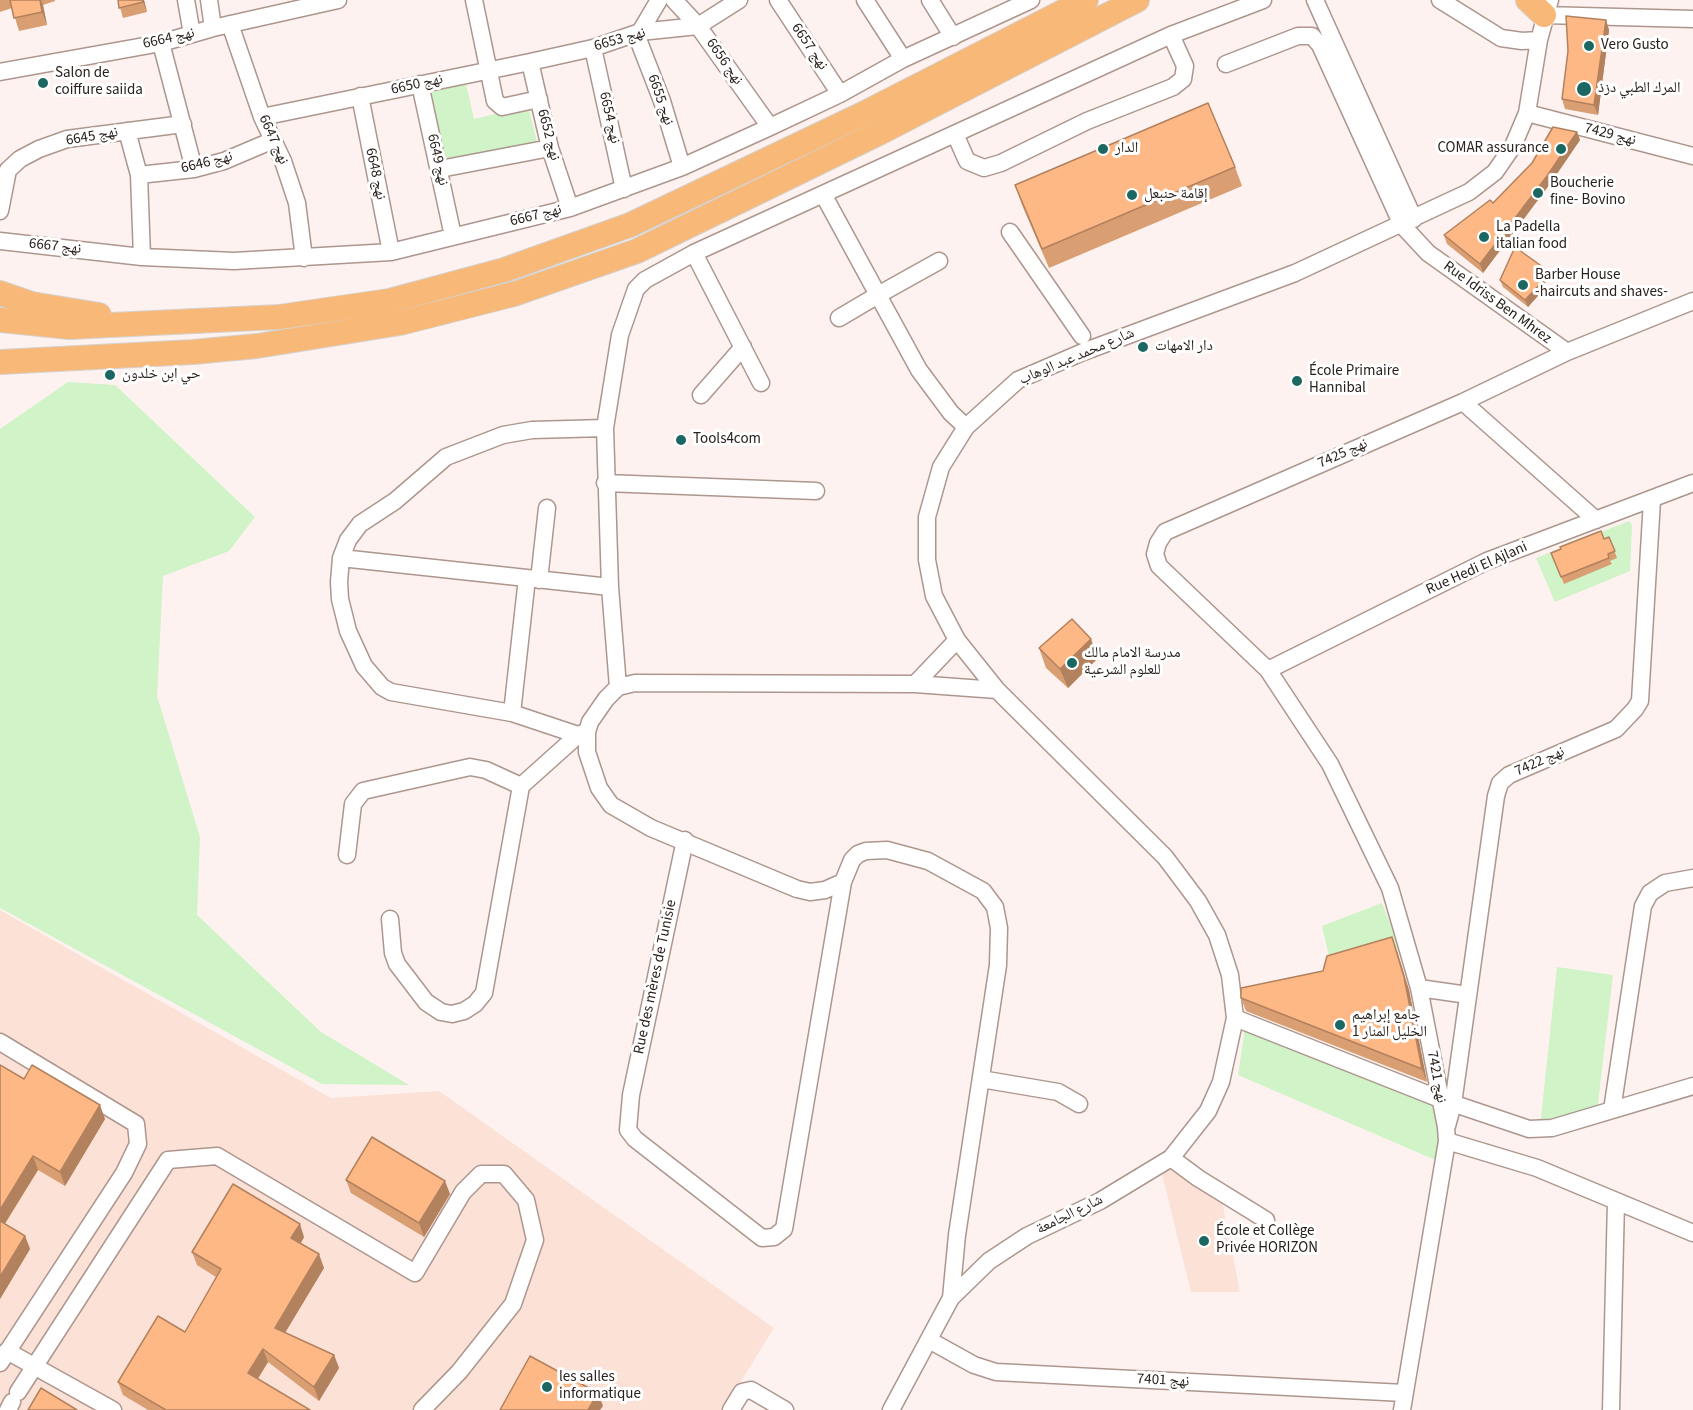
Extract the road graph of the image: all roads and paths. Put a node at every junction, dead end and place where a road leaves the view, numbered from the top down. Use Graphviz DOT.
graph roads {
  1 [pos="186,0"];
  2 [pos="209,0"];
  3 [pos="338,0"];
  4 [pos="474,0"];
  5 [pos="659,0"];
  6 [pos="674,0"];
  7 [pos="739,0"];
  8 [pos="778,0"];
  9 [pos="865,0"];
  10 [pos="930,0"];
  11 [pos="1031,0"];
  12 [pos="1086,0"];
  13 [pos="1137,0"];
  14 [pos="1263,0"];
  15 [pos="1316,0"];
  16 [pos="1440,0"];
  17 [pos="1541,4"];
  18 [pos="273,6"];
  19 [pos="1003,6"];
  20 [pos="1693,19"];
  21 [pos="222,26"];
  22 [pos="698,26"];
  23 [pos="638,33"];
  24 [pos="192,34"];
  25 [pos="1172,35"];
  26 [pos="953,37"];
  27 [pos="1539,40"];
  28 [pos="161,43"];
  29 [pos="593,48"];
  30 [pos="903,59"];
  31 [pos="530,62"];
  32 [pos="1226,64"];
  33 [pos="489,69"];
  34 [pos="0,72"];
  35 [pos="420,84"];
  36 [pos="840,94"];
  37 [pos="360,96"];
  38 [pos="539,99"];
  39 [pos="1527,113"];
  40 [pos="262,117"];
  41 [pos="183,124"];
  42 [pos="770,127"];
  43 [pos="127,131"];
  44 [pos="955,134"];
  45 [pos="271,141"];
  46 [pos="550,148"];
  47 [pos="1693,156"];
  48 [pos="682,167"];
  49 [pos="194,169"];
  50 [pos="440,169"];
  51 [pos="4,170"];
  52 [pos="139,174"];
  53 [pos="624,189"];
  54 [pos="823,194"];
  55 [pos="570,208"];
  56 [pos="0,211"];
  57 [pos="1408,222"];
  58 [pos="1010,232"];
  59 [pos="453,236"];
  60 [pos="1,237"];
  61 [pos="391,252"];
  62 [pos="694,253"];
  63 [pos="142,256"];
  64 [pos="304,258"];
  65 [pos="939,261"];
  66 [pos="0,293"];
  67 [pos="878,295"];
  68 [pos="1693,301"];
  69 [pos="839,318"];
  70 [pos="0,320"];
  71 [pos="145,325"];
  72 [pos="1082,336"];
  73 [pos="743,347"];
  74 [pos="1566,352"];
  75 [pos="0,362"];
  76 [pos="761,383"];
  77 [pos="700,395"];
  78 [pos="1463,402"];
  79 [pos="966,427"];
  80 [pos="605,428"];
  81 [pos="605,483"];
  82 [pos="1693,483"];
  83 [pos="816,491"];
  84 [pos="1652,500"];
  85 [pos="547,508"];
  86 [pos="1596,520"];
  87 [pos="341,558"];
  88 [pos="533,579"];
  89 [pos="610,587"];
  90 [pos="957,640"];
  91 [pos="1268,670"];
  92 [pos="915,684"];
  93 [pos="618,687"];
  94 [pos="997,690"];
  95 [pos="512,712"];
  96 [pos="582,733"];
  97 [pos="521,786"];
  98 [pos="685,840"];
  99 [pos="346,855"];
  100 [pos="1693,878"];
  101 [pos="843,882"];
  102 [pos="390,919"];
  103 [pos="1419,988"];
  104 [pos="1468,995"];
  105 [pos="1235,1018"];
  106 [pos="0,1042"];
  107 [pos="981,1079"];
  108 [pos="1693,1086"];
  109 [pos="1447,1102"];
  110 [pos="1079,1104"];
  111 [pos="1612,1110"];
  112 [pos="1447,1134"];
  113 [pos="1171,1158"];
  114 [pos="1616,1201"];
  115 [pos="1266,1220"];
  116 [pos="1693,1233"];
  117 [pos="951,1298"];
  118 [pos="929,1340"];
  119 [pos="4,1357"];
  120 [pos="34,1365"];
  121 [pos="1404,1393"];
  122 [pos="13,1401"];
  123 [pos="113,1410"];
  124 [pos="422,1410"];
  125 [pos="731,1410"];
  126 [pos="786,1410"];
  127 [pos="891,1410"];
  128 [pos="1402,1410"];
  129 [pos="1611,1410"];
  1 -- 24 [label="street"];
  2 -- 21 [label="street, نهج 6647"];
  3 -- 18 [label="street, نهج 6664"];
  4 -- 33 [label="street"];
  5 -- 23 [label="street"];
  6 -- 22 [label="street, نهج 6656"];
  7 -- 22 [label="street, نهج 6653"];
  8 -- 36 [label="street, نهج 6657"];
  9 -- 30 [label="street"];
  10 -- 26 [label="street"];
  11 -- 19 [label="street, نهج 6667"];
  12 -- 71 [label="highway"];
  13 -- 75 [label="highway"];
  14 -- 25 [label="street"];
  15 -- 57 [label="street"];
  16 -- 27 [label="street"];
  17 -- 20 [label="street"];
  17 -- 27 [label="street, شارع محمد عبد الوهاب"];
  18 -- 21 [label="street, نهج 6664"];
  19 -- 26 [label="street, نهج 6667"];
  21 -- 24 [label="street, نهج 6664"];
  21 -- 40 [label="street, نهج 6647"];
  22 -- 23 [label="street, نهج 6653"];
  22 -- 42 [label="street, نهج 6656"];
  23 -- 29 [label="street, نهج 6653"];
  23 -- 48 [label="street, نهج 6655"];
  24 -- 28 [label="street, نهج 6664"];
  25 -- 44 [label="street"];
  25 -- 44 [label="street"];
  26 -- 30 [label="street, نهج 6667"];
  27 -- 39 [label="street, شارع محمد عبد الوهاب"];
  28 -- 34 [label="street, نهج 6664"];
  28 -- 41 [label="street"];
  29 -- 31 [label="street, نهج 6653"];
  29 -- 53 [label="street, نهج 6654"];
  30 -- 36 [label="street, نهج 6667"];
  31 -- 33 [label="street, نهج 6650"];
  31 -- 38 [label="street, نهج 6652"];
  32 -- 57 [label="street"];
  33 -- 35 [label="street, نهج 6650"];
  33 -- 38 [label="street"];
  35 -- 37 [label="street, نهج 6650"];
  35 -- 50 [label="street, نهج 6649"];
  36 -- 42 [label="street, نهج 6667"];
  37 -- 40 [label="street, نهج 6650"];
  37 -- 61 [label="street, نهج 6648"];
  38 -- 46 [label="street, نهج 6652"];
  39 -- 47 [label="street, نهج 7429"];
  39 -- 57 [label="street, شارع محمد عبد الوهاب"];
  40 -- 45 [label="street, نهج 6647"];
  41 -- 43 [label="street, نهج 6645"];
  41 -- 49 [label="street"];
  42 -- 48 [label="street, نهج 6667"];
  43 -- 51 [label="street, نهج 6645"];
  43 -- 52 [label="street"];
  44 -- 54 [label="street"];
  45 -- 49 [label="street, نهج 6646"];
  45 -- 64 [label="street, نهج 6647"];
  46 -- 50 [label="street"];
  46 -- 55 [label="street, نهج 6652"];
  48 -- 53 [label="street, نهج 6667"];
  49 -- 52 [label="street, نهج 6646"];
  50 -- 59 [label="street, نهج 6649"];
  51 -- 56 [label="street"];
  52 -- 63 [label="street"];
  53 -- 55 [label="street, نهج 6667"];
  54 -- 62 [label="street"];
  54 -- 67 [label="street"];
  55 -- 59 [label="street, نهج 6667"];
  57 -- 74 [label="street, Rue Idriss Ben Mhrez"];
  57 -- 79 [label="street, شارع محمد عبد الوهاب"];
  58 -- 72 [label="street"];
  59 -- 61 [label="street, نهج 6667"];
  60 -- 63 [label="street, نهج 6667"];
  61 -- 64 [label="street, نهج 6667"];
  62 -- 73 [label="street"];
  62 -- 80 [label="street"];
  63 -- 64 [label="street, نهج 6667"];
  65 -- 67 [label="street"];
  66 -- 71 [label="highway"];
  67 -- 69 [label="street"];
  67 -- 79 [label="street"];
  68 -- 74 [label="street, نهج 7425"];
  70 -- 71 [label="highway"];
  73 -- 76 [label="street"];
  73 -- 77 [label="street"];
  74 -- 78 [label="street, نهج 7425"];
  78 -- 86 [label="street"];
  78 -- 91 [label="street, نهج 7425"];
  79 -- 90 [label="street, شارع محمد عبد الوهاب"];
  80 -- 81 [label="street"];
  80 -- 87 [label="street"];
  81 -- 83 [label="street"];
  81 -- 89 [label="street"];
  82 -- 84 [label="street, Rue Hedi El Ajlani"];
  84 -- 86 [label="street, Rue Hedi El Ajlani"];
  84 -- 104 [label="street, نهج 7422"];
  85 -- 88 [label="street"];
  86 -- 91 [label="street, Rue Hedi El Ajlani"];
  87 -- 88 [label="street"];
  87 -- 95 [label="street"];
  88 -- 89 [label="street"];
  88 -- 95 [label="street"];
  89 -- 93 [label="street"];
  90 -- 92 [label="street"];
  90 -- 94 [label="street, شارع محمد عبد الوهاب"];
  91 -- 103 [label="street, نهج 7421"];
  92 -- 93 [label="street"];
  92 -- 94 [label="street"];
  93 -- 96 [label="street"];
  94 -- 105 [label="street, شارع محمد عبد الوهاب"];
  95 -- 96 [label="street"];
  96 -- 97 [label="street"];
  96 -- 98 [label="street"];
  97 -- 99 [label="street"];
  97 -- 102 [label="street"];
  98 -- 101 [label="street"];
  98 -- 101 [label="street, Rue des mères de Tunisie"];
  100 -- 111 [label="street"];
  101 -- 107 [label="street"];
  103 -- 104 [label="street"];
  103 -- 109 [label="street, نهج 7421"];
  104 -- 109 [label="street, نهج 7422"];
  105 -- 109 [label="street"];
  105 -- 113 [label="street, شارع الجامعة"];
  106 -- 119 [label="street"];
  107 -- 110 [label="street"];
  107 -- 117 [label="street"];
  108 -- 111 [label="street"];
  109 -- 111 [label="street"];
  109 -- 112 [label="street, نهج 7422"];
  112 -- 114 [label="street"];
  112 -- 121 [label="street"];
  113 -- 115 [label="street"];
  113 -- 117 [label="street, شارع الجامعة"];
  114 -- 116 [label="street"];
  114 -- 129 [label="street"];
  117 -- 118 [label="street, شارع الجامعة"];
  118 -- 121 [label="street, نهج 7401"];
  118 -- 127 [label="street, شارع الجامعة"];
  119 -- 120 [label="street"];
  120 -- 122 [label="street"];
  120 -- 123 [label="street"];
  120 -- 124 [label="street"];
  121 -- 128 [label="street"];
  125 -- 126 [label="street"];
}
